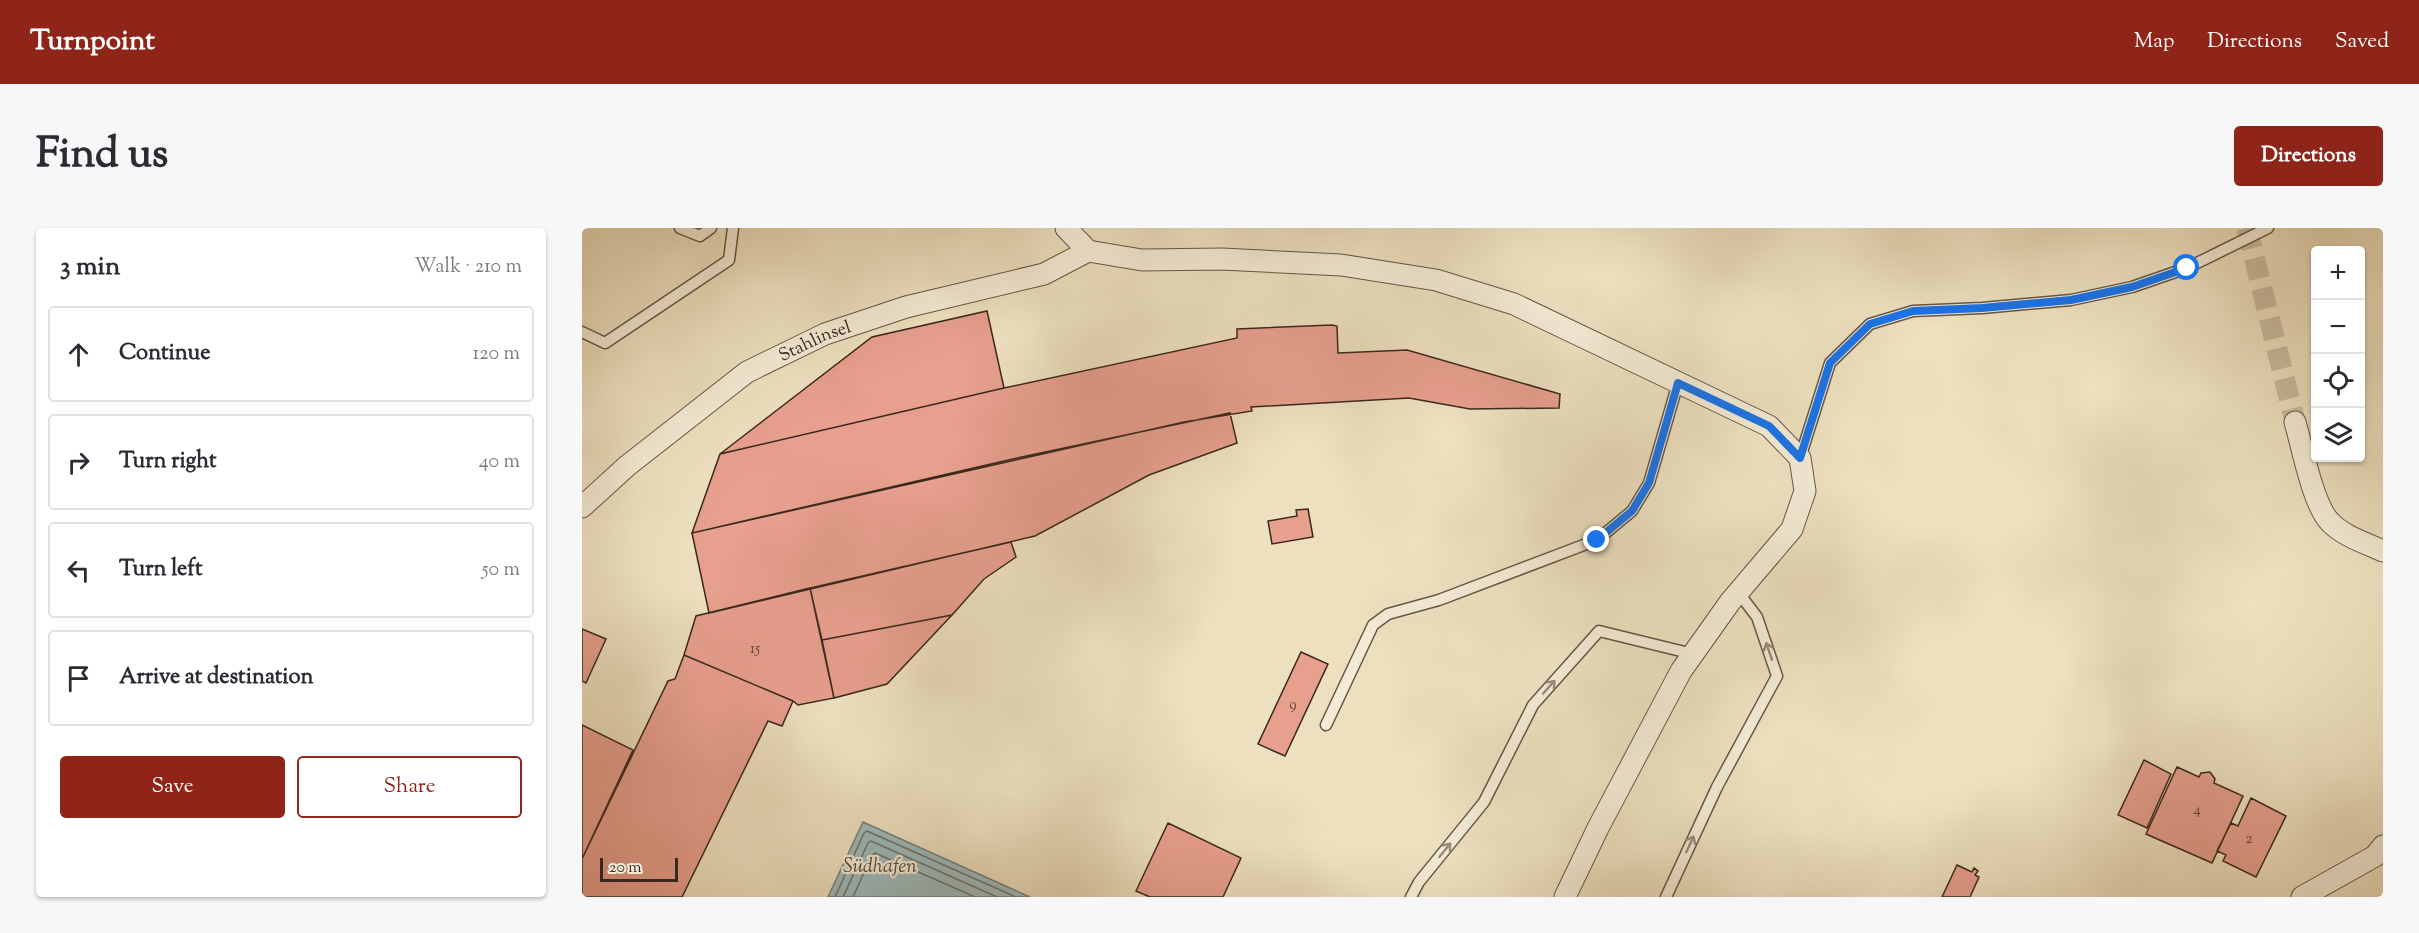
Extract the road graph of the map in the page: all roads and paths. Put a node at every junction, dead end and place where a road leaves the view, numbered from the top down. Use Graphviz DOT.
graph roads {
  1 [pos="680,228"];
  2 [pos="711,228"];
  3 [pos="733,228"];
  4 [pos="1065,228"];
  5 [pos="2268,228"];
  6 [pos="1088,251"];
  7 [pos="582,332"];
  8 [pos="1678,383"];
  9 [pos="2295,422"];
  10 [pos="1800,458"];
  11 [pos="582,507"];
  12 [pos="2383,551"];
  13 [pos="1738,592"];
  14 [pos="1693,654"];
  15 [pos="1326,725"];
  16 [pos="2383,846"];
  17 [pos="1411,897"];
  18 [pos="1565,897"];
  19 [pos="1666,897"];
  20 [pos="2302,897"];
  1 -- 2 [label="lane"];
  3 -- 7 [label="lane"];
  4 -- 6 [label="street"];
  5 -- 10 [label="lane"];
  6 -- 8 [label="street"];
  6 -- 11 [label="street, Stahlinsel"];
  8 -- 10 [label="street"];
  8 -- 15 [label="lane"];
  9 -- 12 [label="street"];
  10 -- 13 [label="street"];
  13 -- 14 [label="street"];
  19 -- 13 [label="lane, one-way"];
  17 -- 14 [label="lane, one-way"];
  14 -- 18 [label="street"];
  16 -- 20 [label="street"];
}
